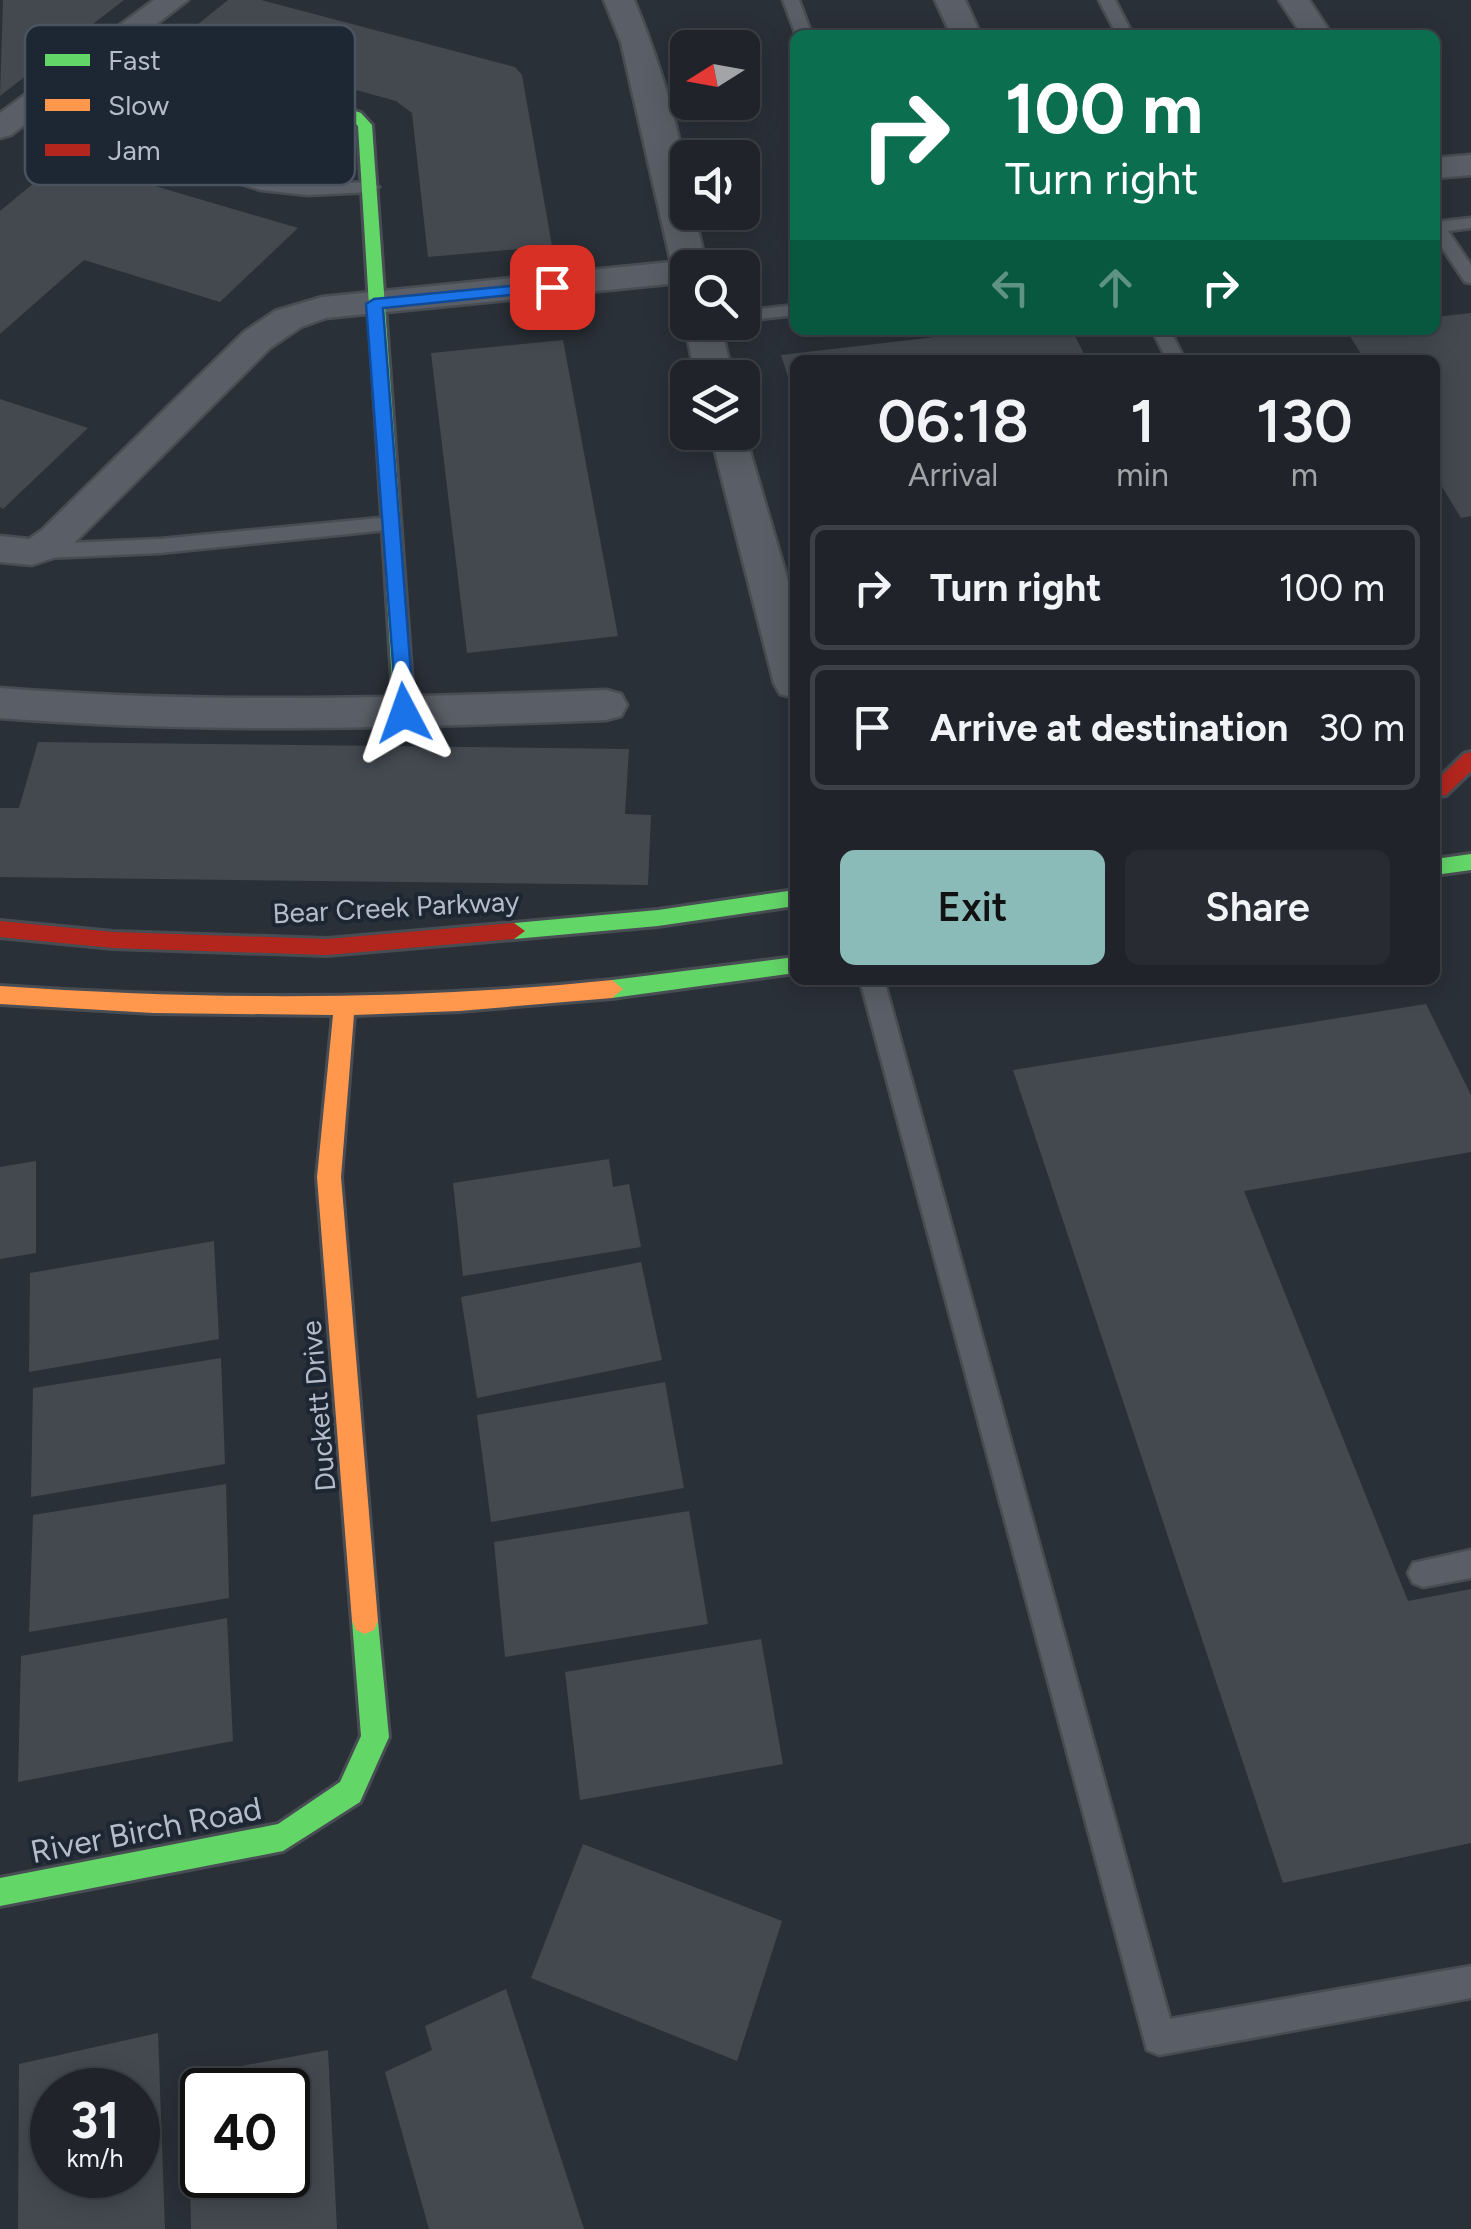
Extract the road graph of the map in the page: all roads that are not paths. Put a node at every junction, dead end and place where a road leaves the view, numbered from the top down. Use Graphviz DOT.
graph roads {
  1 [pos="173,0"];
  2 [pos="619,0"];
  3 [pos="791,0"];
  4 [pos="950,0"];
  5 [pos="1108,0"];
  6 [pos="1294,0"];
  7 [pos="139,25"];
  8 [pos="802,30"];
  9 [pos="964,30"];
  10 [pos="1123,30"];
  11 [pos="1314,30"];
  12 [pos="355,116"];
  13 [pos="1471,165"];
  14 [pos="1440,168"];
  15 [pos="267,185"];
  16 [pos="372,187"];
  17 [pos="1471,223"];
  18 [pos="1440,227"];
  19 [pos="1440,233"];
  20 [pos="685,250"];
  21 [pos="670,271"];
  22 [pos="1471,278"];
  23 [pos="374,304"];
  24 [pos="790,311"];
  25 [pos="760,314"];
  26 [pos="734,450"];
  27 [pos="390,524"];
  28 [pos="0,550"];
  29 [pos="46,551"];
  30 [pos="790,665"];
  31 [pos="0,703"];
  32 [pos="606,705"];
  33 [pos="404,713"];
  34 [pos="1471,759"];
  35 [pos="1471,785"];
  36 [pos="1440,787"];
  37 [pos="1440,790"];
  38 [pos="1471,862"];
  39 [pos="1440,867"];
  40 [pos="790,899"];
  41 [pos="0,929"];
  42 [pos="790,966"];
  43 [pos="873,985"];
  44 [pos="0,995"];
  45 [pos="344,1010"];
  46 [pos="1471,1564"];
  47 [pos="1423,1573"];
  48 [pos="350,1792"];
  49 [pos="0,1892"];
  50 [pos="1471,1982"];
  1 -- 7 [label="street"];
  2 -- 20 [label="street"];
  3 -- 8 [label="lane"];
  4 -- 9 [label="street"];
  5 -- 10 [label="lane"];
  6 -- 11 [label="street"];
  12 -- 16 [label="street"];
  13 -- 14 [label="street"];
  15 -- 16 [label="lane"];
  16 -- 23 [label="street"];
  17 -- 18 [label="lane"];
  19 -- 22 [label="lane"];
  21 -- 23 [label="street"];
  23 -- 27 [label="street"];
  23 -- 29 [label="street"];
  24 -- 25 [label="lane"];
  26 -- 30 [label="street"];
  27 -- 29 [label="lane"];
  27 -- 33 [label="street"];
  28 -- 29 [label="street"];
  31 -- 33 [label="street"];
  32 -- 33 [label="street"];
  34 -- 36 [label="street"];
  35 -- 37 [label="street"];
  38 -- 39 [label="street"];
  40 -- 41 [label="street, Bear Creek Parkway"];
  42 -- 45 [label="street"];
  43 -- 50 [label="lane"];
  44 -- 45 [label="street"];
  45 -- 48 [label="street, Duckett Drive"];
  46 -- 47 [label="lane"];
  48 -- 49 [label="street, River Birch Road"];
}
